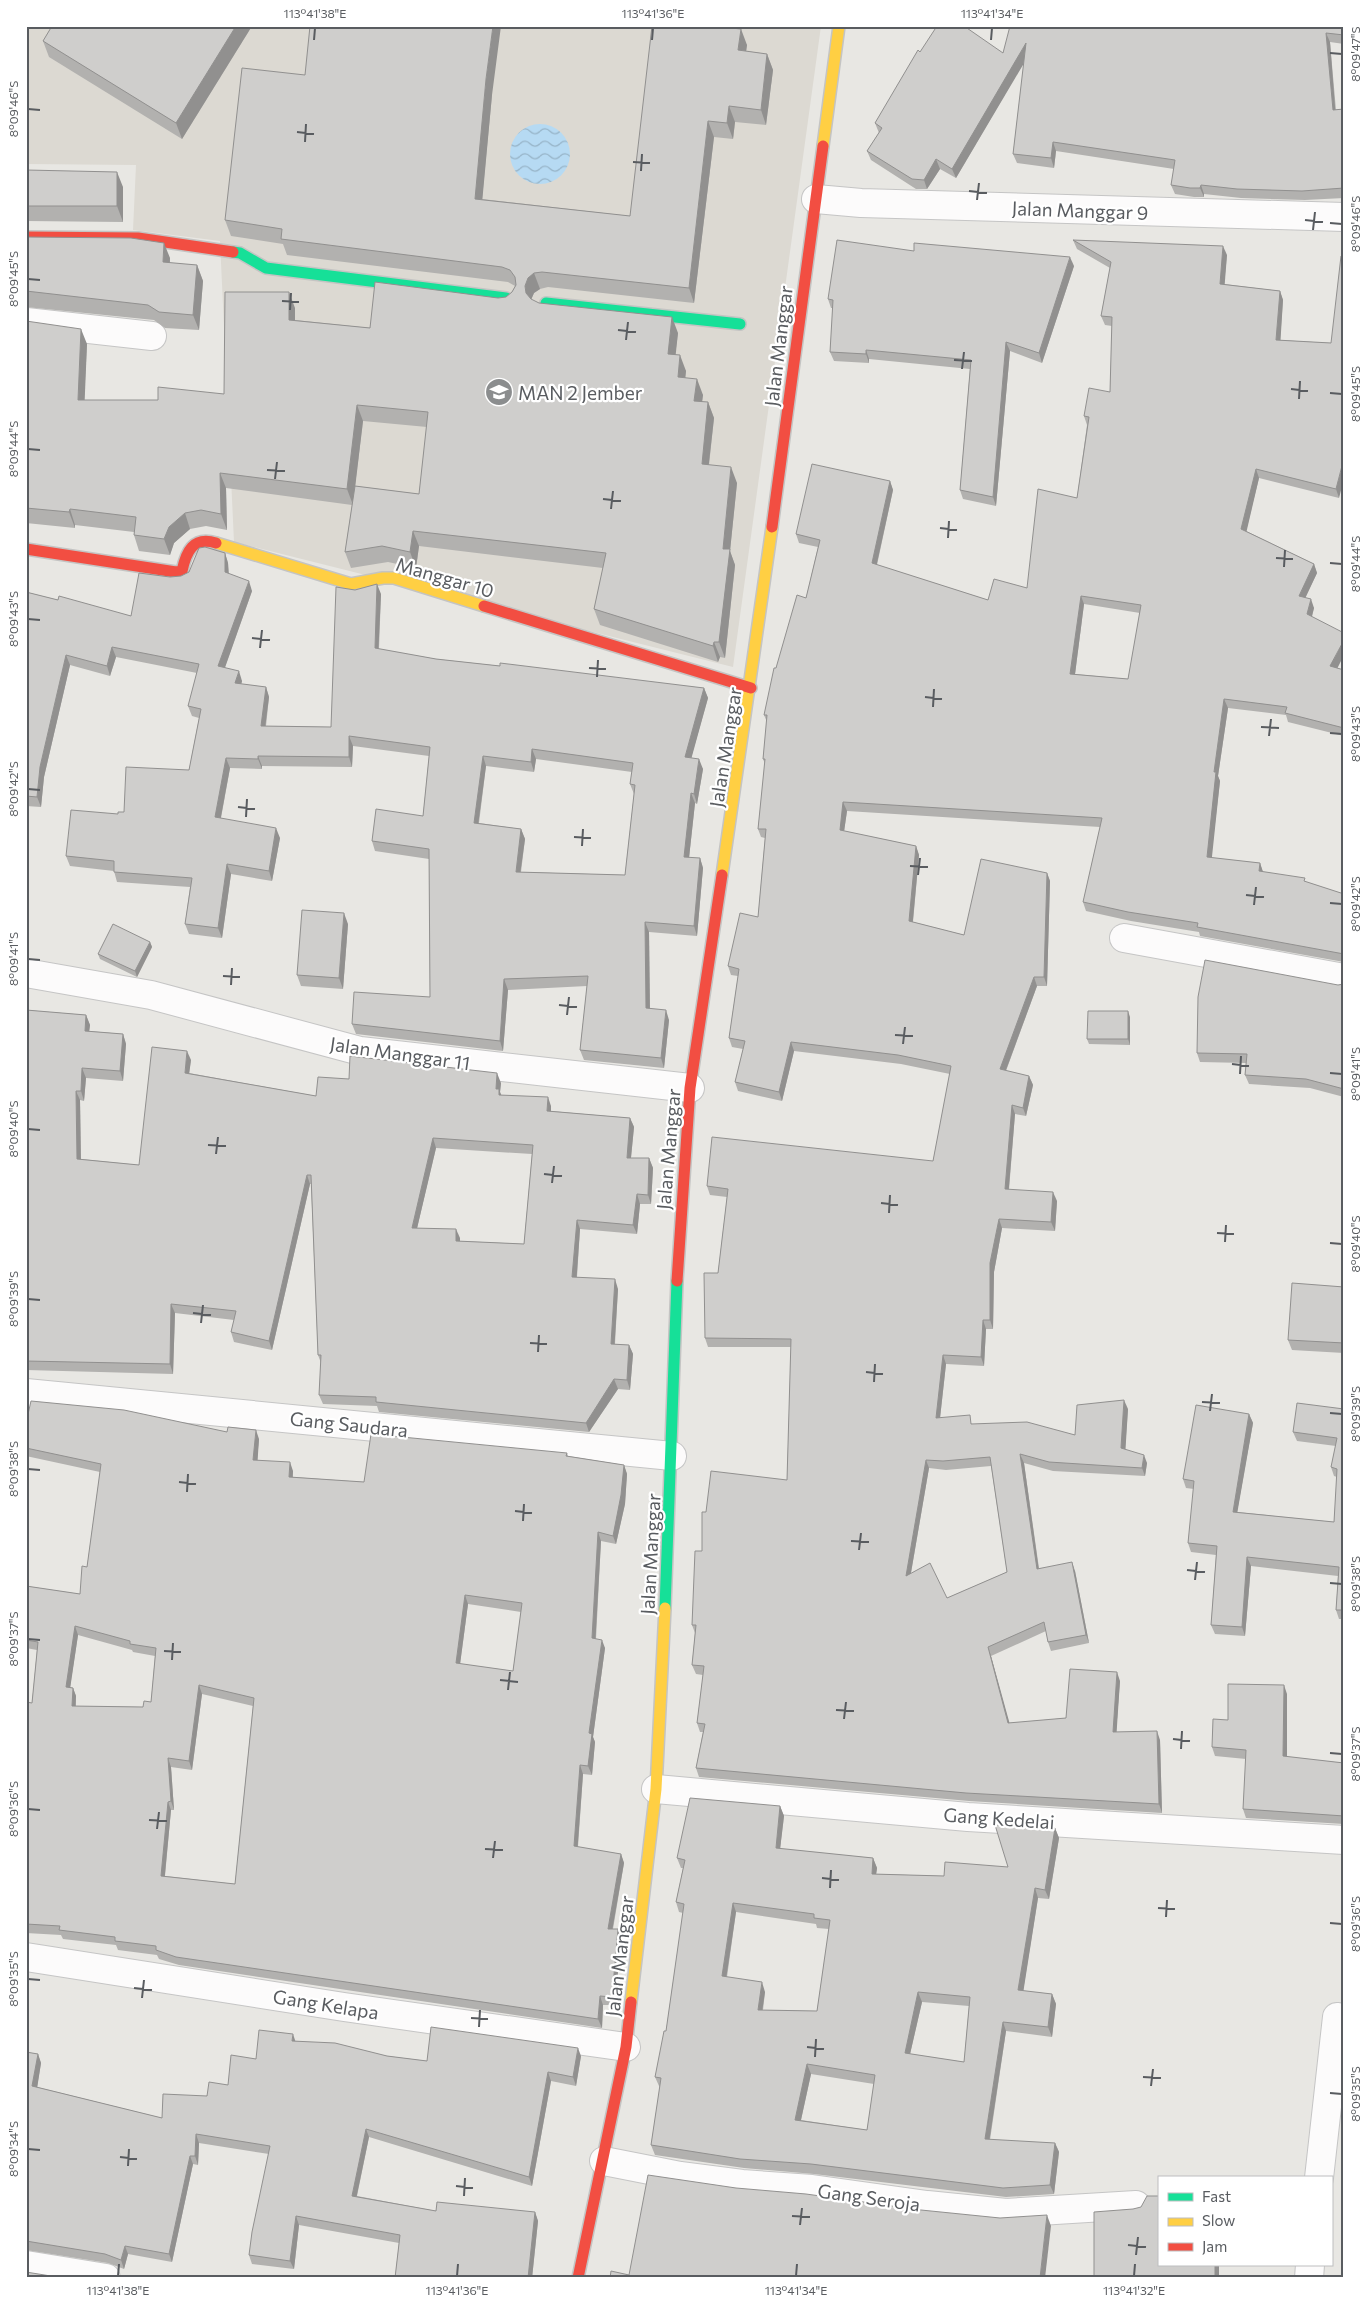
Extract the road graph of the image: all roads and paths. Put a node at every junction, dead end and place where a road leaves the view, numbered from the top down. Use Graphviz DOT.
graph roads {
  1 [pos="839,26"];
  2 [pos="816,200"];
  3 [pos="1344,217"];
  4 [pos="26,237"];
  5 [pos="506,298"];
  6 [pos="546,303"];
  7 [pos="26,322"];
  8 [pos="740,324"];
  9 [pos="152,336"];
  10 [pos="26,549"];
  11 [pos="751,688"];
  12 [pos="1124,938"];
  13 [pos="26,973"];
  14 [pos="1344,978"];
  15 [pos="690,1088"];
  16 [pos="26,1393"];
  17 [pos="672,1456"];
  18 [pos="656,1788"];
  19 [pos="1344,1840"];
  20 [pos="26,1957"];
  21 [pos="1336,2017"];
  22 [pos="626,2047"];
  23 [pos="604,2161"];
  24 [pos="1319,2176"];
  25 [pos="1136,2204"];
  26 [pos="26,2265"];
  27 [pos="106,2278"];
  28 [pos="578,2278"];
  1 -- 2 [label="main road, Jalan Manggar"];
  2 -- 3 [label="street, Jalan Manggar 9"];
  2 -- 11 [label="main road, Jalan Manggar"];
  4 -- 5 [label="main road"];
  6 -- 8 [label="main road"];
  7 -- 9 [label="street"];
  10 -- 11 [label="main road, Manggar 10"];
  11 -- 15 [label="main road, Jalan Manggar"];
  12 -- 14 [label="street"];
  13 -- 15 [label="street, Jalan Manggar 11"];
  15 -- 17 [label="main road, Jalan Manggar"];
  16 -- 17 [label="street, Gang Saudara"];
  17 -- 18 [label="main road, Jalan Manggar"];
  18 -- 19 [label="street, Gang Kedelai"];
  18 -- 22 [label="main road, Jalan Manggar"];
  20 -- 22 [label="street, Gang Kelapa"];
  21 -- 24 [label="street"];
  22 -- 23 [label="main road, Jalan Manggar"];
  23 -- 25 [label="street, Gang Seroja"];
  23 -- 28 [label="main road, Jalan Manggar"];
  26 -- 27 [label="street"];
}
